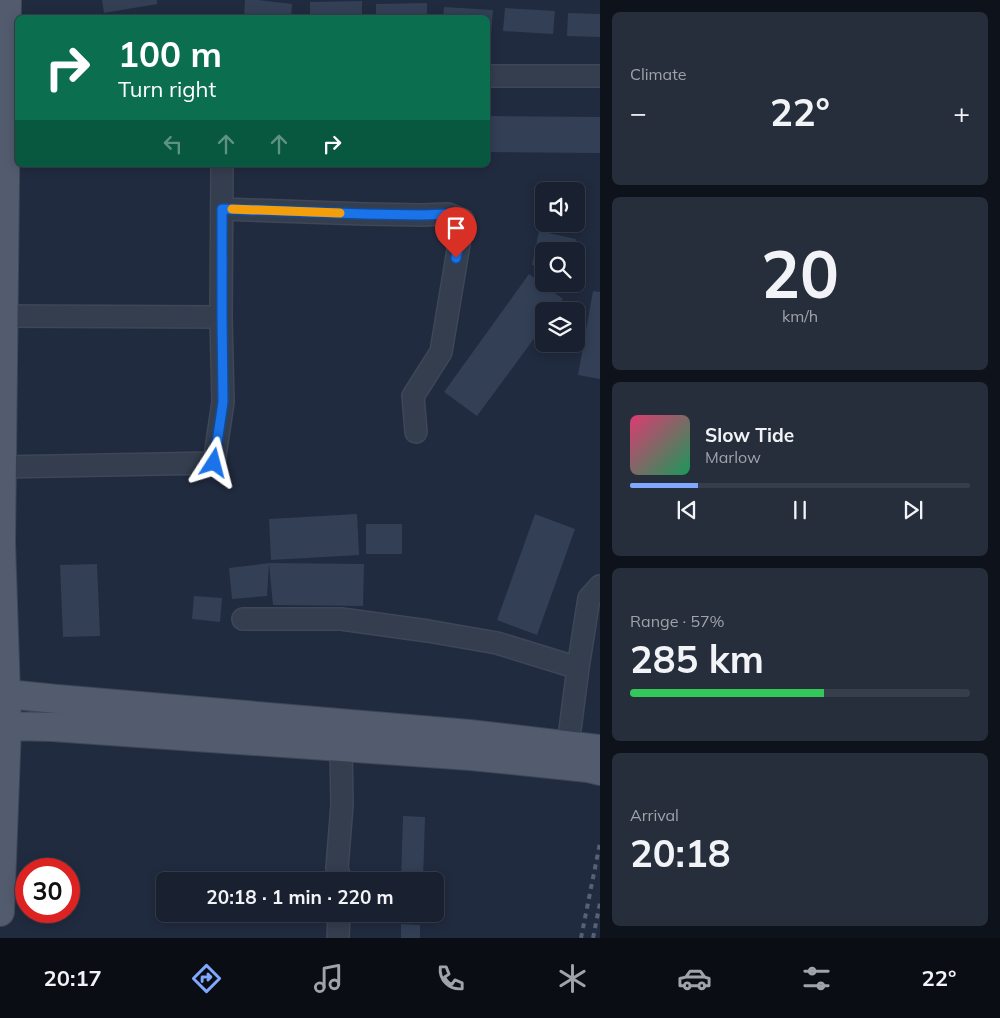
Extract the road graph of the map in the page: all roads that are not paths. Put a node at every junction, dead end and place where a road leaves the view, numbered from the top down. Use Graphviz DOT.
graph roads {
  1 [pos="7,0"];
  2 [pos="490,76"];
  3 [pos="600,76"];
  4 [pos="3,105"];
  5 [pos="3,134"];
  6 [pos="222,167"];
  7 [pos="222,209"];
  8 [pos="3,316"];
  9 [pos="222,317"];
  10 [pos="1,398"];
  11 [pos="416,432"];
  12 [pos="2,467"];
  13 [pos="0,543"];
  14 [pos="600,586"];
  15 [pos="243,619"];
  16 [pos="578,668"];
  17 [pos="7,694"];
  18 [pos="7,726"];
  19 [pos="568,745"];
  20 [pos="341,747"];
  21 [pos="600,750"];
  22 [pos="600,772"];
  23 [pos="338,872"];
  24 [pos="0,912"];
  25 [pos="339,922"];
  26 [pos="338,938"];
  1 -- 4 [label="main road"];
  2 -- 3 [label="street"];
  4 -- 5 [label="main road"];
  5 -- 8 [label="main road"];
  6 -- 7 [label="street"];
  7 -- 9 [label="street"];
  7 -- 11 [label="street"];
  8 -- 9 [label="street"];
  8 -- 10 [label="main road"];
  9 -- 12 [label="street"];
  10 -- 12 [label="main road"];
  12 -- 13 [label="main road"];
  13 -- 17 [label="main road"];
  14 -- 16 [label="street"];
  15 -- 16 [label="street"];
  16 -- 19 [label="street"];
  17 -- 18 [label="main road"];
  17 -- 19 [label="main road"];
  18 -- 20 [label="main road"];
  18 -- 24 [label="main road"];
  19 -- 21 [label="main road"];
  20 -- 22 [label="main road"];
  20 -- 23 [label="street"];
  25 -- 26 [label="street"];
}
